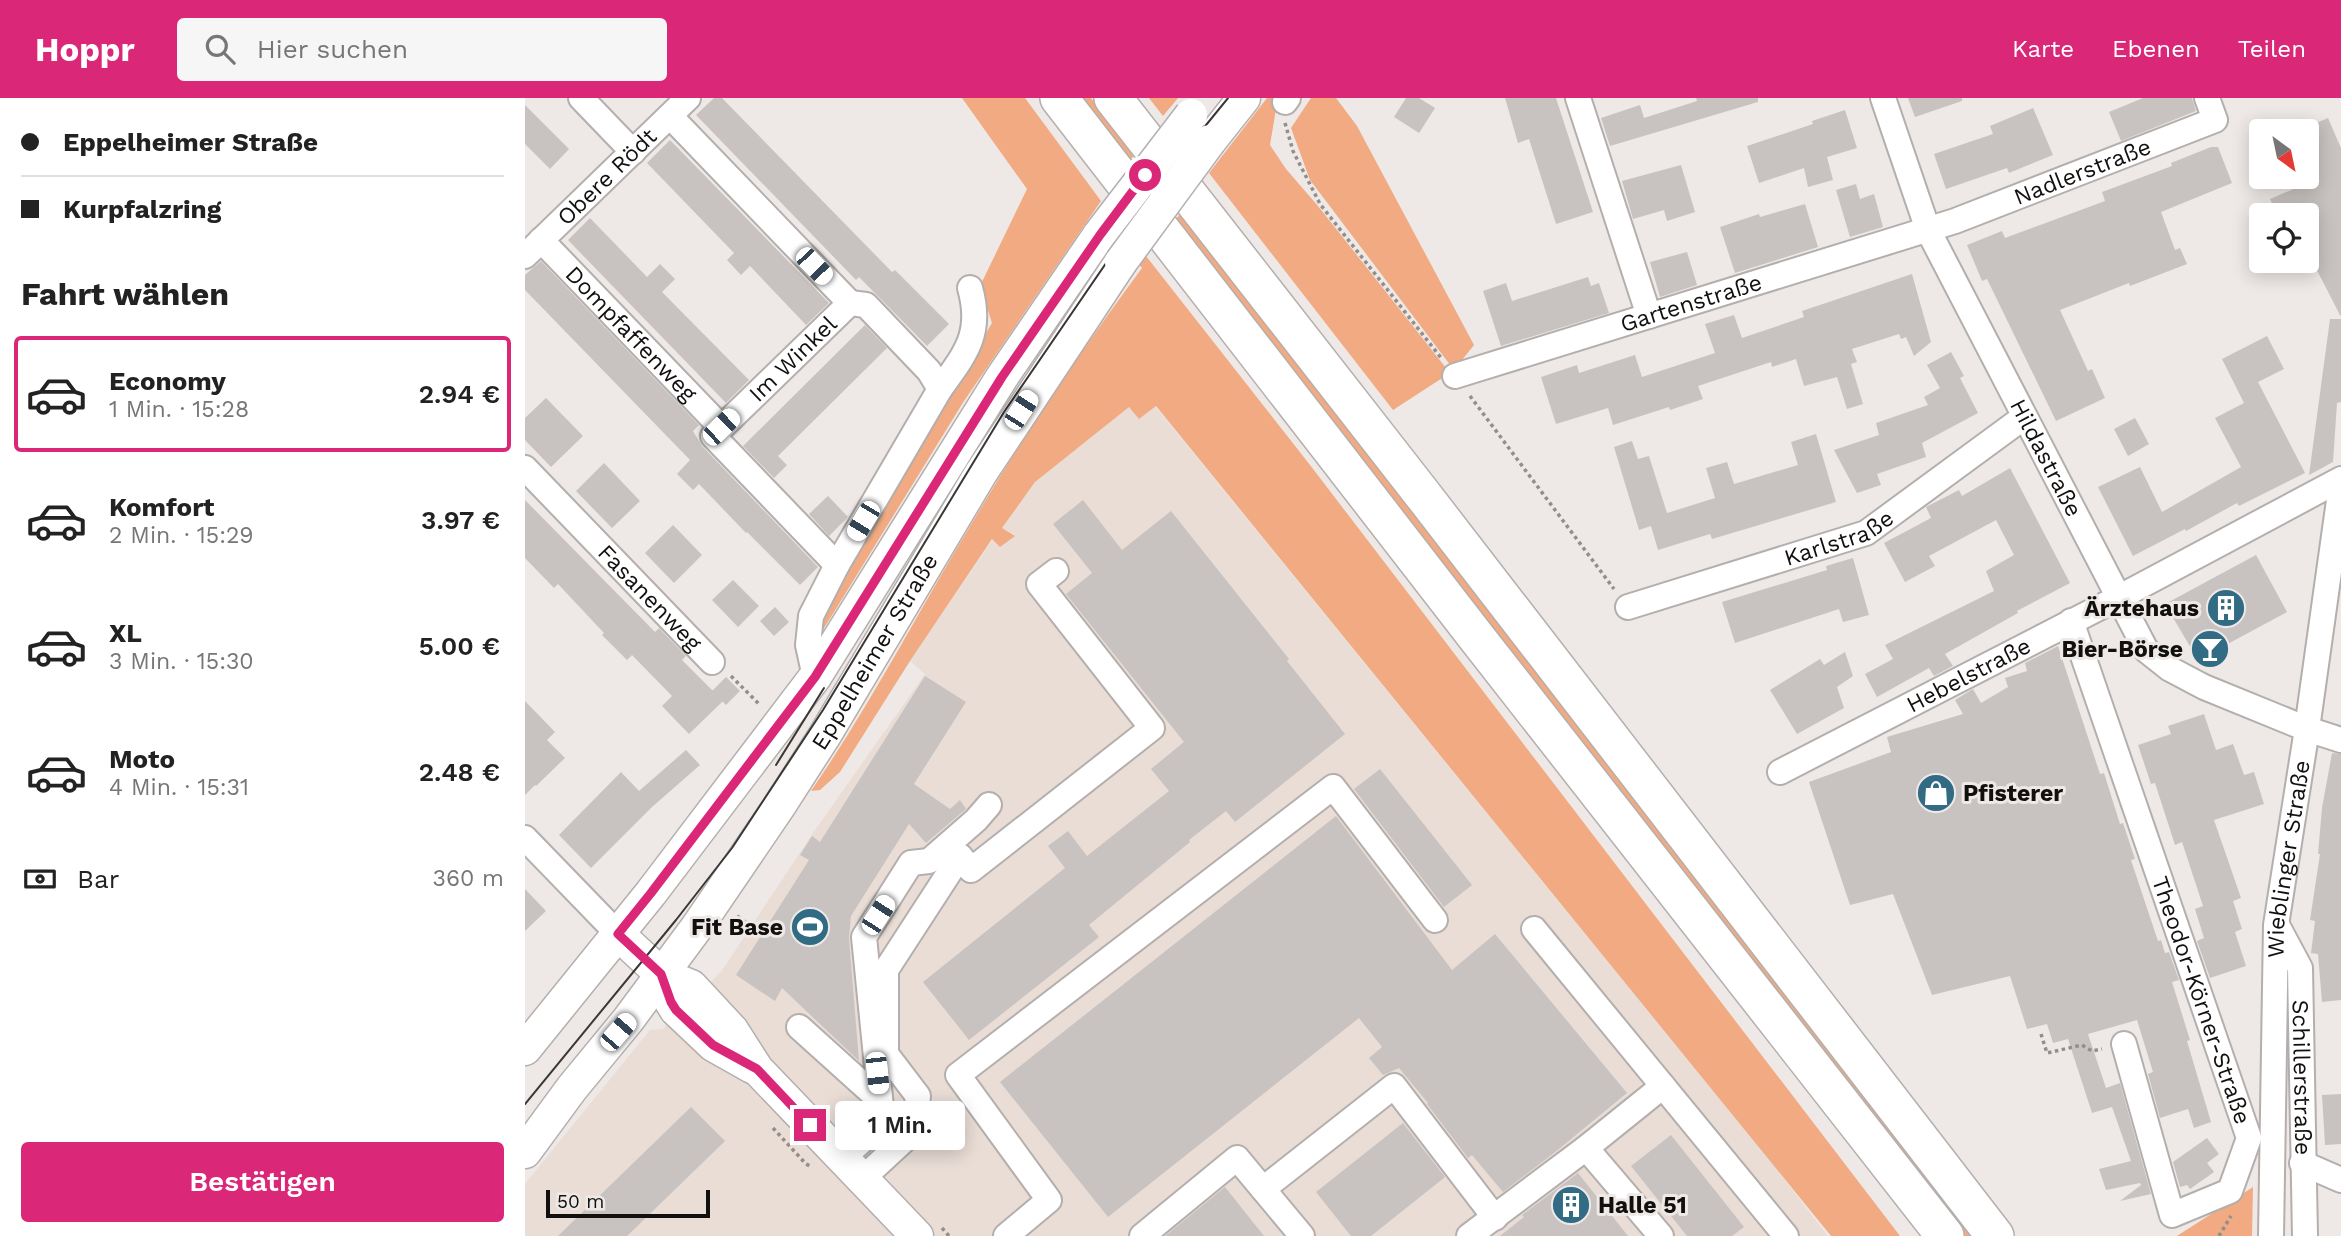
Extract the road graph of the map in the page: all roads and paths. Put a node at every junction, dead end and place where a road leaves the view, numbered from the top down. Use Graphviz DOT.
graph roads {
  1 [pos="581,98"];
  2 [pos="688,98"];
  3 [pos="1059,98"];
  4 [pos="1113,98"];
  5 [pos="1244,98"];
  6 [pos="1578,98"];
  7 [pos="1883,98"];
  8 [pos="1197,107"];
  9 [pos="2211,109"];
  10 [pos="670,116"];
  11 [pos="633,152"];
  12 [pos="1928,230"];
  13 [pos="533,248"];
  14 [pos="970,288"];
  15 [pos="851,303"];
  16 [pos="1649,316"];
  17 [pos="1455,376"];
  18 [pos="935,381"];
  19 [pos="2024,417"];
  20 [pos="722,437"];
  21 [pos="525,468"];
  22 [pos="2341,479"];
  23 [pos="2341,486"];
  24 [pos="837,565"];
  25 [pos="1056,571"];
  26 [pos="2118,598"];
  27 [pos="1628,607"];
  28 [pos="2071,621"];
  29 [pos="712,662"];
  30 [pos="815,677"];
  31 [pos="778,724"];
  32 [pos="2307,729"];
  33 [pos="2341,740"];
  34 [pos="1780,772"];
  35 [pos="989,805"];
  36 [pos="525,838"];
  37 [pos="715,901"];
  38 [pos="1435,920"];
  39 [pos="2276,925"];
  40 [pos="1534,929"];
  41 [pos="762,933"];
  42 [pos="618,934"];
  43 [pos="661,974"];
  44 [pos="799,1027"];
  45 [pos="2041,1034"];
  46 [pos="2124,1044"];
  47 [pos="525,1049"];
  48 [pos="1663,1086"];
  49 [pos="880,1100"];
  50 [pos="1586,1148"];
  51 [pos="525,1153"];
  52 [pos="2302,1163"];
  53 [pos="852,1169"];
  54 [pos="2341,1181"];
  55 [pos="1263,1189"];
  56 [pos="1496,1218"];
  57 [pos="907,1233"];
  58 [pos="1777,1233"];
  59 [pos="1006,1236"];
  60 [pos="1142,1236"];
  61 [pos="1302,1236"];
  62 [pos="1469,1236"];
  63 [pos="1661,1236"];
  64 [pos="1945,1236"];
  65 [pos="1995,1236"];
  66 [pos="2271,1236"];
  67 [pos="2305,1236"];
  1 -- 11 [label="street"];
  2 -- 10 [label="street, Obere Rödt"];
  3 -- 64 [label="highway"];
  4 -- 65 [label="highway"];
  5 -- 37 [label="main road, Eppelheimer Straße, bridge"];
  6 -- 16 [label="street"];
  7 -- 12 [label="street, Hildastraße"];
  8 -- 30 [label="main road, Eppelheimer Straße, bridge"];
  9 -- 12 [label="street, Nadlerstraße"];
  10 -- 11 [label="street, Obere Rödt"];
  10 -- 15 [label="street"];
  11 -- 13 [label="street, Obere Rödt"];
  12 -- 16 [label="street, Gartenstraße"];
  12 -- 19 [label="street, Hildastraße"];
  13 -- 20 [label="street, Dompfaffenweg"];
  14 -- 18 [label="street"];
  15 -- 18 [label="street, Im Winkel"];
  15 -- 20 [label="street, Im Winkel"];
  16 -- 17 [label="street, Gartenstraße"];
  18 -- 24 [label="street"];
  19 -- 26 [label="street, Hildastraße"];
  19 -- 27 [label="street, Karlstraße"];
  20 -- 24 [label="street"];
  21 -- 29 [label="street, Fasanenweg"];
  22 -- 26 [label="street, Hebelstraße"];
  23 -- 32 [label="street, Wieblinger Straße"];
  24 -- 30 [label="street"];
  25 -- 53 [label="street"];
  26 -- 28 [label="street, Hebelstraße"];
  26 -- 32 [label="street, Hildastraße"];
  28 -- 34 [label="street, Hebelstraße"];
  28 -- 46 [label="street, Theodor-Körner-Straße"];
  29 -- 31 [label="path, Fasanenweg"];
  30 -- 31 [label="main road, Eppelheimer Straße"];
  31 -- 42 [label="main road, Eppelheimer Straße"];
  32 -- 33 [label="street, Hildastraße"];
  32 -- 39 [label="street, Wieblinger Straße"];
  35 -- 49 [label="street"];
  36 -- 42 [label="street"];
  37 -- 41 [label="path"];
  37 -- 43 [label="main road, Eppelheimer Straße"];
  38 -- 59 [label="street"];
  39 -- 52 [label="street, Schillerstraße"];
  39 -- 66 [label="street, Wieblinger Straße"];
  40 -- 48 [label="street"];
  42 -- 43 [label="main road"];
  42 -- 47 [label="main road, Eppelheimer Straße"];
  43 -- 51 [label="main road, Eppelheimer Straße"];
  43 -- 53 [label="main road"];
  44 -- 49 [label="street"];
  45 -- 46 [label="path"];
  48 -- 50 [label="street"];
  48 -- 58 [label="street"];
  49 -- 53 [label="street"];
  50 -- 56 [label="street"];
  50 -- 63 [label="street"];
  52 -- 54 [label="street"];
  52 -- 67 [label="street, Schillerstraße"];
  53 -- 57 [label="main road"];
  55 -- 56 [label="street"];
  55 -- 60 [label="street"];
  55 -- 61 [label="street"];
  56 -- 62 [label="street"];
}
